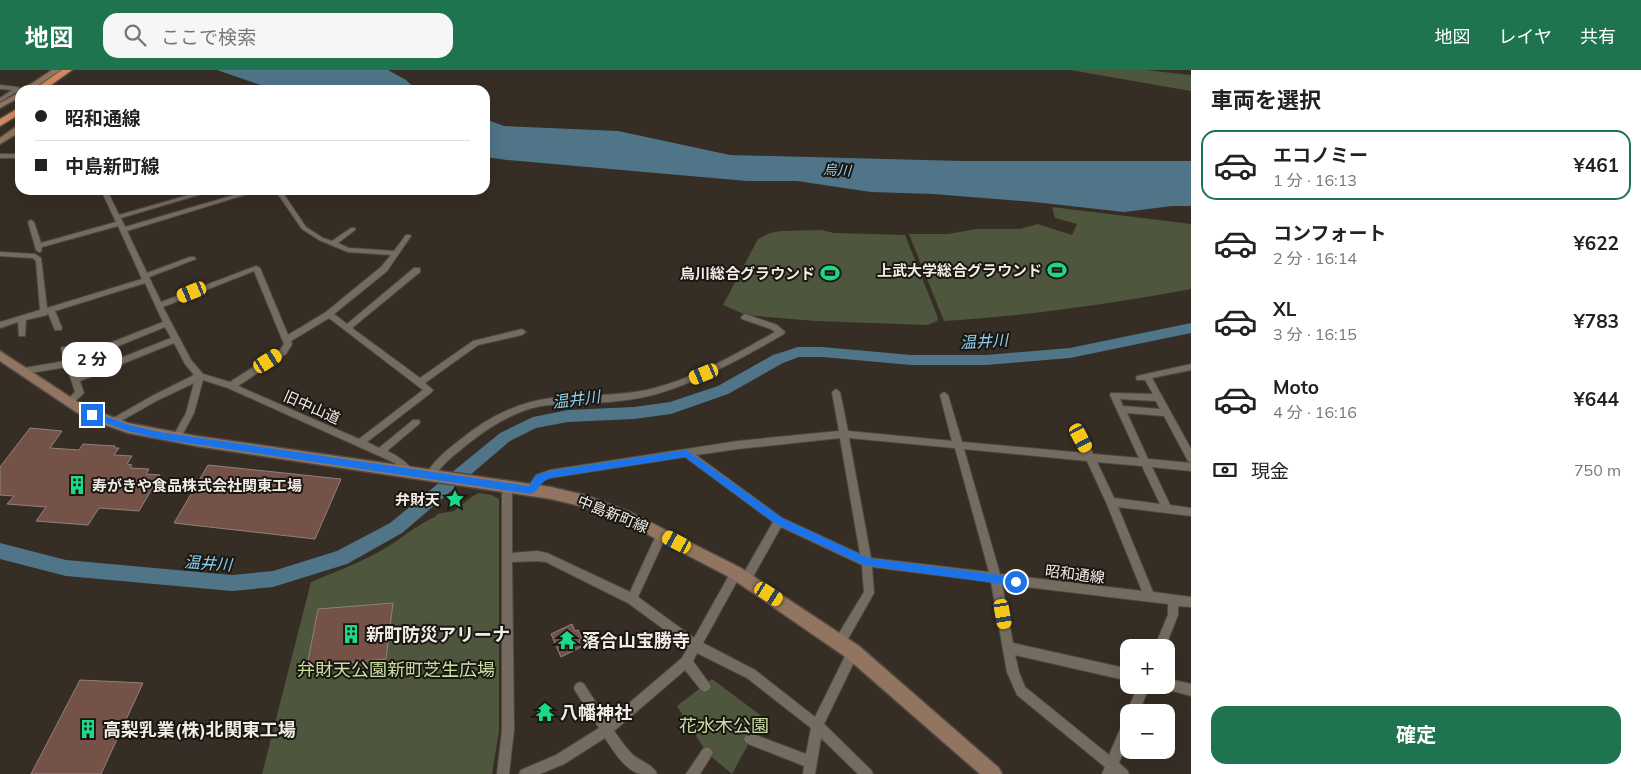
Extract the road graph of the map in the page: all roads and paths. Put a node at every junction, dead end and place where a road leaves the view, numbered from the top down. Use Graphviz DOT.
graph roads {
  1 [pos="57,70"];
  2 [pos="68,70"];
  3 [pos="79,70"];
  4 [pos="46,85"];
  5 [pos="48,85"];
  6 [pos="49,85"];
  7 [pos="0,87"];
  8 [pos="15,90"];
  9 [pos="15,94"];
  10 [pos="15,95"];
  11 [pos="0,100"];
  12 [pos="15,105"];
  13 [pos="0,106"];
  14 [pos="15,113"];
  15 [pos="0,115"];
  16 [pos="0,123"];
  17 [pos="15,132"];
  18 [pos="0,142"];
  19 [pos="0,156"];
  20 [pos="15,156"];
  21 [pos="106,195"];
  22 [pos="199,195"];
  23 [pos="237,195"];
  24 [pos="281,195"];
  25 [pos="31,222"];
  26 [pos="120,223"];
  27 [pos="353,229"];
  28 [pos="408,236"];
  29 [pos="334,243"];
  30 [pos="39,246"];
  31 [pos="396,253"];
  32 [pos="0,254"];
  33 [pos="35,256"];
  34 [pos="192,259"];
  35 [pos="417,270"];
  36 [pos="147,278"];
  37 [pos="159,306"];
  38 [pos="47,311"];
  39 [pos="328,314"];
  40 [pos="745,318"];
  41 [pos="22,320"];
  42 [pos="167,323"];
  43 [pos="0,325"];
  44 [pos="58,328"];
  45 [pos="347,328"];
  46 [pos="522,332"];
  47 [pos="22,334"];
  48 [pos="176,339"];
  49 [pos="286,340"];
  50 [pos="65,349"];
  51 [pos="0,355"];
  52 [pos="69,363"];
  53 [pos="1191,367"];
  54 [pos="24,371"];
  55 [pos="200,376"];
  56 [pos="76,379"];
  57 [pos="419,383"];
  58 [pos="231,386"];
  59 [pos="836,392"];
  60 [pos="944,395"];
  61 [pos="1160,398"];
  62 [pos="69,402"];
  63 [pos="1121,409"];
  64 [pos="1168,414"];
  65 [pos="416,422"];
  66 [pos="111,423"];
  67 [pos="843,434"];
  68 [pos="176,438"];
  69 [pos="1081,438"];
  70 [pos="360,443"];
  71 [pos="957,444"];
  72 [pos="380,452"];
  73 [pos="686,453"];
  74 [pos="1091,457"];
  75 [pos="1191,458"];
  76 [pos="1147,464"];
  77 [pos="1191,467"];
  78 [pos="408,471"];
  79 [pos="434,475"];
  80 [pos="507,486"];
  81 [pos="531,490"];
  82 [pos="1111,502"];
  83 [pos="1167,508"];
  84 [pos="1191,512"];
  85 [pos="779,521"];
  86 [pos="662,534"];
  87 [pos="507,558"];
  88 [pos="867,562"];
  89 [pos="741,576"];
  90 [pos="996,579"];
  91 [pos="1150,598"];
  92 [pos="632,599"];
  93 [pos="1173,600"];
  94 [pos="1191,602"];
  95 [pos="1163,639"];
  96 [pos="840,642"];
  97 [pos="696,646"];
  98 [pos="1009,648"];
  99 [pos="853,652"];
  100 [pos="686,662"];
  101 [pos="1120,673"];
  102 [pos="705,686"];
  103 [pos="1175,686"];
  104 [pos="580,688"];
  105 [pos="1191,690"];
  106 [pos="817,726"];
  107 [pos="606,730"];
  108 [pos="750,739"];
  109 [pos="1120,745"];
  110 [pos="707,753"];
  111 [pos="810,768"];
  112 [pos="1110,770"];
  113 [pos="503,774"];
  114 [pos="525,774"];
  115 [pos="651,774"];
  116 [pos="692,774"];
  117 [pos="867,774"];
  118 [pos="992,774"];
  119 [pos="1123,774"];
  1 -- 4 [label="main road"];
  2 -- 5 [label="highway"];
  3 -- 6 [label="highway"];
  7 -- 8 [label="street"];
  9 -- 11 [label="street"];
  10 -- 13 [label="main road"];
  12 -- 15 [label="highway"];
  14 -- 16 [label="highway"];
  17 -- 18 [label="main road"];
  19 -- 20 [label="street"];
  21 -- 26 [label="street"];
  22 -- 26 [label="street"];
  23 -- 26 [label="street"];
  24 -- 29 [label="street"];
  25 -- 30 [label="street"];
  26 -- 30 [label="street"];
  26 -- 36 [label="street"];
  27 -- 29 [label="street"];
  28 -- 31 [label="street"];
  29 -- 31 [label="street"];
  30 -- 33 [label="street"];
  31 -- 39 [label="street"];
  32 -- 33 [label="street"];
  33 -- 38 [label="street"];
  34 -- 36 [label="street"];
  35 -- 45 [label="street"];
  36 -- 37 [label="street"];
  36 -- 38 [label="street"];
  37 -- 42 [label="street"];
  37 -- 49 [label="street"];
  38 -- 41 [label="street"];
  38 -- 44 [label="street"];
  39 -- 45 [label="street"];
  39 -- 49 [label="street"];
  40 -- 79 [label="street"];
  41 -- 43 [label="street"];
  41 -- 47 [label="street"];
  42 -- 48 [label="street"];
  42 -- 52 [label="street"];
  45 -- 57 [label="street"];
  46 -- 57 [label="street"];
  48 -- 55 [label="street"];
  48 -- 56 [label="street"];
  49 -- 58 [label="street"];
  50 -- 52 [label="street"];
  51 -- 54 [label="main road, 中島新町線"];
  52 -- 54 [label="street"];
  52 -- 56 [label="street"];
  53 -- 61 [label="street"];
  54 -- 62 [label="main road, 中島新町線"];
  55 -- 58 [label="street, 旧中山道"];
  55 -- 66 [label="street"];
  55 -- 68 [label="street"];
  56 -- 62 [label="street"];
  57 -- 70 [label="street"];
  58 -- 70 [label="street, 旧中山道"];
  59 -- 67 [label="street"];
  60 -- 71 [label="street"];
  61 -- 63 [label="street"];
  61 -- 64 [label="street"];
  62 -- 66 [label="main road, 中島新町線"];
  63 -- 64 [label="street"];
  63 -- 76 [label="street"];
  64 -- 75 [label="street"];
  65 -- 72 [label="street"];
  66 -- 68 [label="main road, 中島新町線"];
  67 -- 71 [label="street"];
  67 -- 73 [label="street"];
  67 -- 88 [label="street"];
  68 -- 78 [label="main road, 中島新町線"];
  69 -- 74 [label="street"];
  70 -- 72 [label="street, 旧中山道"];
  71 -- 74 [label="street"];
  71 -- 90 [label="street"];
  72 -- 78 [label="street, 旧中山道"];
  73 -- 81 [label="street"];
  73 -- 85 [label="street, 昭和通線"];
  74 -- 76 [label="street"];
  74 -- 82 [label="street"];
  76 -- 77 [label="street"];
  76 -- 83 [label="street"];
  78 -- 79 [label="main road, 中島新町線"];
  79 -- 80 [label="main road, 中島新町線"];
  80 -- 81 [label="main road, 中島新町線"];
  80 -- 87 [label="street"];
  81 -- 86 [label="main road, 中島新町線"];
  82 -- 83 [label="street"];
  82 -- 91 [label="street"];
  83 -- 84 [label="street"];
  85 -- 88 [label="street, 昭和通線"];
  85 -- 89 [label="street"];
  86 -- 89 [label="main road, 中島新町線"];
  86 -- 92 [label="street"];
  87 -- 92 [label="street"];
  87 -- 113 [label="street"];
  88 -- 90 [label="street, 昭和通線"];
  88 -- 96 [label="street"];
  89 -- 96 [label="main road, 中島新町線"];
  89 -- 97 [label="street"];
  90 -- 91 [label="street, 昭和通線"];
  90 -- 98 [label="street"];
  91 -- 93 [label="street, 昭和通線"];
  92 -- 97 [label="street"];
  93 -- 94 [label="street, 昭和通線"];
  93 -- 95 [label="street"];
  96 -- 99 [label="main road, 中島新町線"];
  97 -- 100 [label="street"];
  97 -- 106 [label="street"];
  98 -- 101 [label="street"];
  98 -- 112 [label="street"];
  99 -- 106 [label="street"];
  99 -- 118 [label="main road, 中島新町線"];
  100 -- 102 [label="street"];
  100 -- 107 [label="street"];
  103 -- 105 [label="street"];
  104 -- 107 [label="street"];
  106 -- 111 [label="street"];
  106 -- 117 [label="street"];
  107 -- 114 [label="street"];
  107 -- 115 [label="street"];
  108 -- 111 [label="street"];
  109 -- 112 [label="street"];
  110 -- 116 [label="street"];
  112 -- 119 [label="street"];
}
